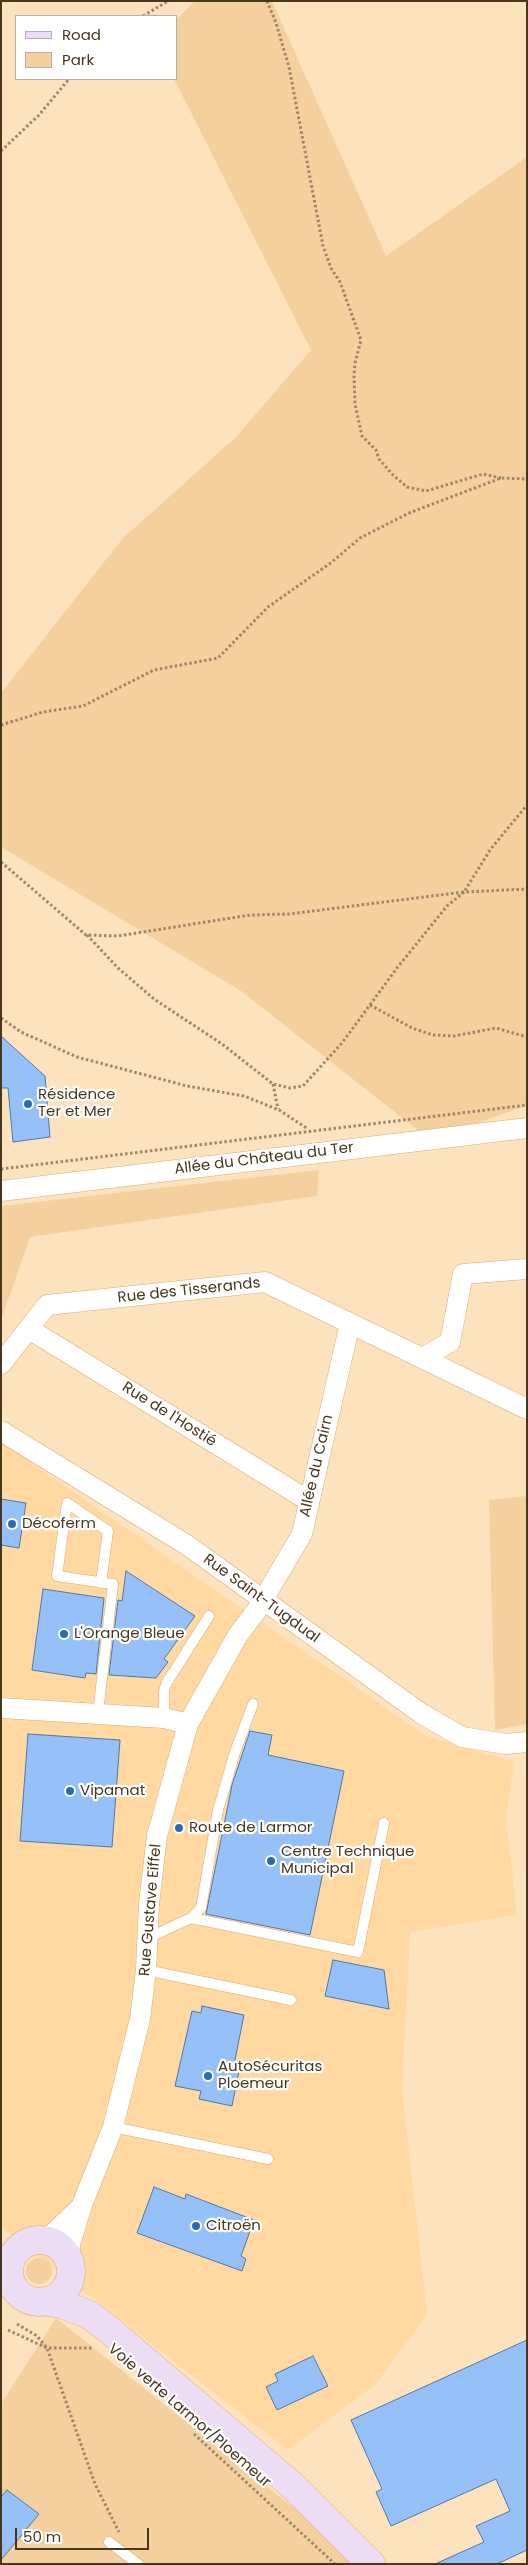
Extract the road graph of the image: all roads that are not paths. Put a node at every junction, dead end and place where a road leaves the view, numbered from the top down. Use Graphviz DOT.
graph roads {
  1 [pos="527,1128"];
  2 [pos="1,1191"];
  3 [pos="527,1269"];
  4 [pos="350,1323"];
  5 [pos="29,1329"];
  6 [pos="422,1358"];
  7 [pos="1,1364"];
  8 [pos="527,1409"];
  9 [pos="1,1431"];
  10 [pos="309,1501"];
  11 [pos="101,1583"];
  12 [pos="263,1601"];
  13 [pos="209,1616"];
  14 [pos="253,1704"];
  15 [pos="1,1708"];
  16 [pos="98,1713"];
  17 [pos="164,1718"];
  18 [pos="188,1724"];
  19 [pos="527,1742"];
  20 [pos="384,1823"];
  21 [pos="191,1918"];
  22 [pos="148,1938"];
  23 [pos="146,1970"];
  24 [pos="291,2000"];
  25 [pos="113,2127"];
  26 [pos="268,2158"];
  27 [pos="82,2205"];
  28 [pos="1,2240"];
  29 [pos="38,2241"];
  30 [pos="5,2262"];
  31 [pos="70,2269"];
  32 [pos="44,2301"];
  33 [pos="88,2314"];
  34 [pos="109,2542"];
  35 [pos="134,2560"];
  36 [pos="371,2564"];
  1 -- 2 [label="street, Allée du Château du Ter"];
  3 -- 6 [label="street"];
  4 -- 5 [label="street, Rue des Tisserands"];
  4 -- 6 [label="street, Rue des Tisserands"];
  4 -- 10 [label="street, Allée du Cairn"];
  5 -- 7 [label="street, Rue des Tisserands"];
  5 -- 10 [label="street, Rue de l'Hostié"];
  6 -- 8 [label="street, Rue des Tisserands"];
  9 -- 12 [label="street, Rue Saint-Tugdual"];
  10 -- 12 [label="street, Allée du Cairn"];
  11 -- 11 [label="lane"];
  11 -- 16 [label="lane"];
  12 -- 18 [label="street, Rue Gustave Eiffel"];
  12 -- 19 [label="street, Rue Saint-Tugdual"];
  13 -- 17 [label="lane"];
  14 -- 21 [label="lane"];
  15 -- 16 [label="street"];
  16 -- 17 [label="street"];
  17 -- 18 [label="street"];
  18 -- 22 [label="street, Rue Gustave Eiffel"];
  20 -- 21 [label="lane"];
  21 -- 22 [label="lane"];
  22 -- 23 [label="street, Rue Gustave Eiffel"];
  23 -- 24 [label="lane"];
  23 -- 25 [label="street, Rue Gustave Eiffel"];
  25 -- 26 [label="lane"];
  25 -- 27 [label="street, Rue Gustave Eiffel"];
  27 -- 29 [label="street, Rue Gustave Eiffel"];
  27 -- 31 [label="street, Rue Gustave Eiffel"];
  28 -- 29 [label="main road"];
  29 -- 30 [label="main road"];
  29 -- 31 [label="main road"];
  30 -- 32 [label="main road"];
  31 -- 32 [label="main road"];
  31 -- 33 [label="main road"];
  32 -- 33 [label="main road"];
  33 -- 36 [label="main road"];
  34 -- 35 [label="lane"];
}
